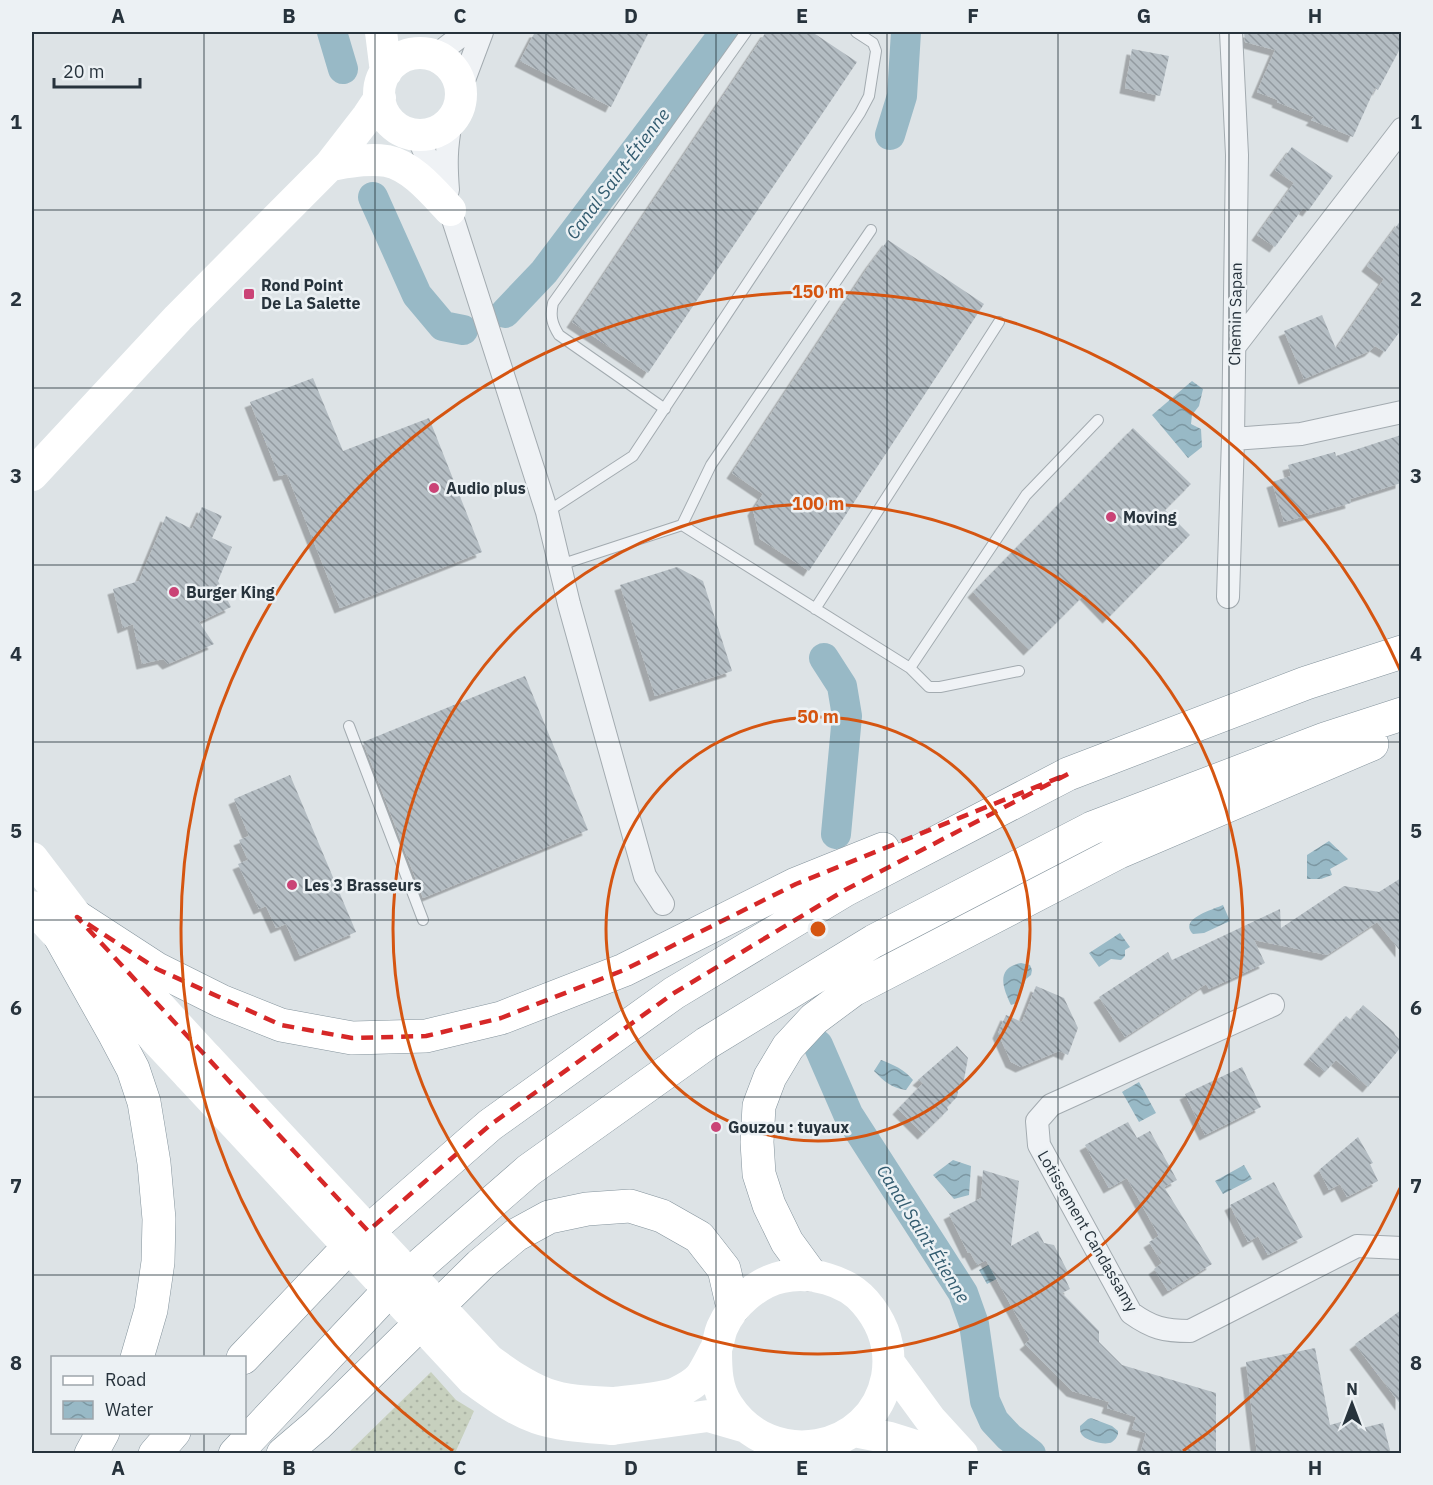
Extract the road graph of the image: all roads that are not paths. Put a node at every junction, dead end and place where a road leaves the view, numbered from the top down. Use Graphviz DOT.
graph roads {
  1 [pos="381,32"];
  2 [pos="402,32"];
  3 [pos="466,32"];
  4 [pos="482,32"];
  5 [pos="746,32"];
  6 [pos="856,32"];
  7 [pos="1231,32"];
  8 [pos="429,54"];
  9 [pos="383,85"];
  10 [pos="461,88"];
  11 [pos="451,122"];
  12 [pos="1401,129"];
  13 [pos="409,132"];
  14 [pos="330,165"];
  15 [pos="450,210"];
  16 [pos="871,230"];
  17 [pos="999,322"];
  18 [pos="1235,346"];
  19 [pos="665,409"];
  20 [pos="1400,411"];
  21 [pos="1098,420"];
  22 [pos="1233,439"];
  23 [pos="32,475"];
  24 [pos="547,512"];
  25 [pos="682,525"];
  26 [pos="560,565"];
  27 [pos="1228,597"];
  28 [pos="815,609"];
  29 [pos="1401,652"];
  30 [pos="910,668"];
  31 [pos="1019,670"];
  32 [pos="1401,714"];
  33 [pos="349,726"];
  34 [pos="1401,731"];
  35 [pos="1068,774"];
  36 [pos="32,858"];
  37 [pos="663,904"];
  38 [pos="32,907"];
  39 [pos="423,920"];
  40 [pos="69,927"];
  41 [pos="1274,1005"];
  42 [pos="1401,1248"];
  43 [pos="811,1275"];
  44 [pos="734,1308"];
  45 [pos="716,1349"];
  46 [pos="138,1356"];
  47 [pos="245,1356"];
  48 [pos="889,1364"];
  49 [pos="614,1416"];
  50 [pos="746,1427"];
  51 [pos="102,1434"];
  52 [pos="172,1434"];
  53 [pos="823,1446"];
  54 [pos="91,1454"];
  55 [pos="155,1454"];
  56 [pos="235,1454"];
  57 [pos="283,1454"];
  58 [pos="941,1454"];
  59 [pos="962,1454"];
  1 -- 9 [label="street"];
  2 -- 8 [label="street"];
  3 -- 8 [label="street"];
  4 -- 10 [label="street"];
  5 -- 19 [label="lane"];
  6 -- 19 [label="lane"];
  7 -- 18 [label="street, Chemin Sapan"];
  8 -- 9 [label="street"];
  8 -- 10 [label="street"];
  9 -- 13 [label="street"];
  9 -- 14 [label="street"];
  10 -- 11 [label="street"];
  11 -- 13 [label="street"];
  11 -- 15 [label="street"];
  12 -- 18 [label="street"];
  13 -- 14 [label="street"];
  13 -- 15 [label="street"];
  14 -- 15 [label="street"];
  14 -- 23 [label="street"];
  15 -- 24 [label="street"];
  16 -- 25 [label="lane"];
  17 -- 28 [label="lane"];
  18 -- 22 [label="street, Chemin Sapan"];
  19 -- 24 [label="lane"];
  20 -- 22 [label="street"];
  21 -- 30 [label="lane"];
  22 -- 27 [label="street, Chemin Sapan"];
  24 -- 26 [label="street"];
  25 -- 26 [label="lane"];
  25 -- 28 [label="lane"];
  26 -- 37 [label="street"];
  28 -- 30 [label="lane"];
  29 -- 35 [label="highway"];
  30 -- 31 [label="lane"];
  32 -- 56 [label="highway"];
  33 -- 39 [label="lane"];
  34 -- 43 [label="highway"];
  35 -- 40 [label="highway"];
  35 -- 47 [label="highway"];
  36 -- 40 [label="street"];
  38 -- 40 [label="street"];
  40 -- 46 [label="highway"];
  40 -- 49 [label="street, bridge"];
  41 -- 42 [label="street, Lotissement Candassamy"];
  43 -- 44 [label="street"];
  43 -- 48 [label="street"];
  44 -- 45 [label="street"];
  44 -- 57 [label="highway"];
  45 -- 49 [label="street"];
  45 -- 50 [label="street"];
  48 -- 53 [label="street"];
  48 -- 59 [label="street"];
  49 -- 50 [label="street"];
  50 -- 53 [label="street"];
  51 -- 54 [label="highway"];
  52 -- 55 [label="highway"];
  53 -- 58 [label="street"];
}
